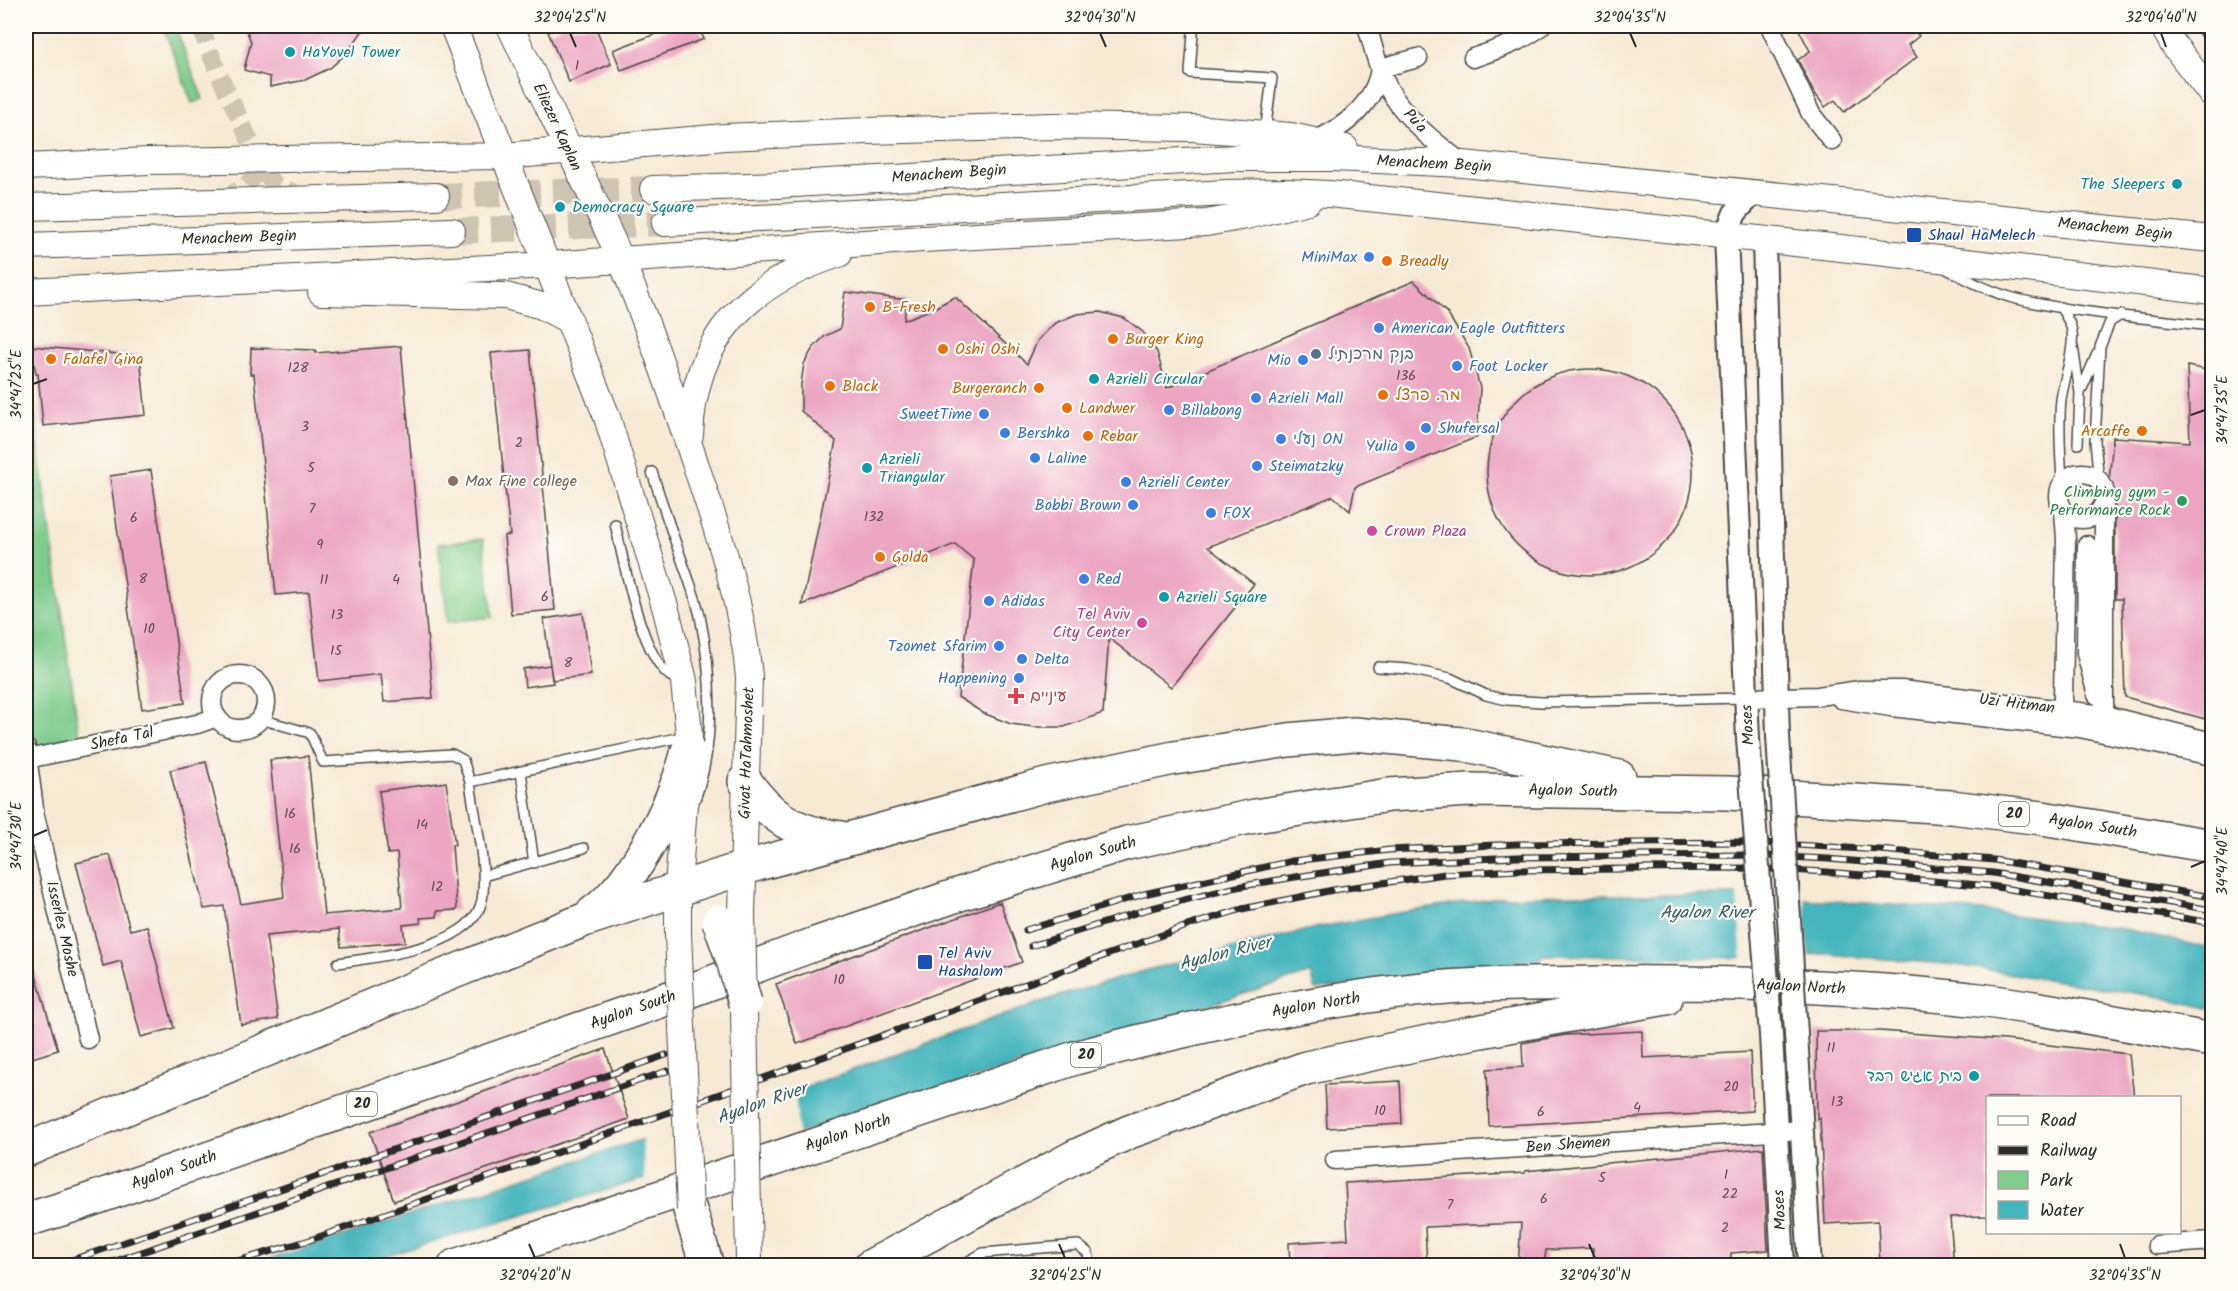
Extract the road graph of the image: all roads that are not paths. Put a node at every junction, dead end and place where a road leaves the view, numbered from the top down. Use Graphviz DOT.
graph roads {
  1 [pos="453,26"];
  2 [pos="510,26"];
  3 [pos="1367,26"];
  4 [pos="1540,26"];
  5 [pos="1770,26"];
  6 [pos="2163,26"];
  7 [pos="2208,26"];
  8 [pos="2212,31"];
  9 [pos="1193,33"];
  10 [pos="1418,58"];
  11 [pos="1473,58"];
  12 [pos="1380,68"];
  13 [pos="2212,95"];
  14 [pos="1265,134"];
  15 [pos="1313,141"];
  16 [pos="1832,141"];
  17 [pos="569,151"];
  18 [pos="504,156"];
  19 [pos="1400,161"];
  20 [pos="1463,164"];
  21 [pos="26,167"];
  22 [pos="653,189"];
  23 [pos="1753,193"];
  24 [pos="1329,194"];
  25 [pos="436,196"];
  26 [pos="26,207"];
  27 [pos="665,223"];
  28 [pos="452,231"];
  29 [pos="1726,235"];
  30 [pos="2212,238"];
  31 [pos="1764,241"];
  32 [pos="877,242"];
  33 [pos="26,246"];
  34 [pos="1918,255"];
  35 [pos="621,260"];
  36 [pos="548,265"];
  37 [pos="116,287"];
  38 [pos="2212,291"];
  39 [pos="26,292"];
  40 [pos="2060,307"];
  41 [pos="2121,315"];
  42 [pos="570,321"];
  43 [pos="2212,326"];
  44 [pos="2073,342"];
  45 [pos="2100,346"];
  46 [pos="2080,393"];
  47 [pos="2078,444"];
  48 [pos="691,450"];
  49 [pos="652,472"];
  50 [pos="2099,481"];
  51 [pos="2062,484"];
  52 [pos="2104,504"];
  53 [pos="2064,512"];
  54 [pos="615,524"];
  55 [pos="2087,545"];
  56 [pos="2086,653"];
  57 [pos="1378,667"];
  58 [pos="684,681"];
  59 [pos="1818,696"];
  60 [pos="1747,698"];
  61 [pos="1778,698"];
  62 [pos="2064,710"];
  63 [pos="2104,715"];
  64 [pos="217,717"];
  65 [pos="260,719"];
  66 [pos="2080,728"];
  67 [pos="2212,742"];
  68 [pos="688,743"];
  69 [pos="26,754"];
  70 [pos="2212,756"];
  71 [pos="521,772"];
  72 [pos="745,781"];
  73 [pos="470,782"];
  74 [pos="1700,794"];
  75 [pos="30,817"];
  76 [pos="683,828"];
  77 [pos="851,838"];
  78 [pos="2212,846"];
  79 [pos="584,848"];
  80 [pos="534,863"];
  81 [pos="743,868"];
  82 [pos="483,876"];
  83 [pos="678,888"];
  84 [pos="730,917"];
  85 [pos="584,920"];
  86 [pos="338,963"];
  87 [pos="1745,984"];
  88 [pos="745,1003"];
  89 [pos="88,1039"];
  90 [pos="2212,1040"];
  91 [pos="1802,1130"];
  92 [pos="1777,1132"];
  93 [pos="26,1150"];
  94 [pos="1335,1160"];
  95 [pos="690,1210"];
  96 [pos="26,1220"];
  97 [pos="2212,1241"];
  98 [pos="2157,1245"];
  99 [pos="749,1263"];
  100 [pos="455,1266"];
  101 [pos="692,1266"];
  102 [pos="707,1266"];
  103 [pos="871,1266"];
  104 [pos="960,1266"];
  105 [pos="1090,1266"];
  106 [pos="1783,1266"];
  107 [pos="1810,1266"];
  1 -- 18 [label="main road"];
  2 -- 17 [label="main road, Eliezer Kaplan"];
  3 -- 12 [label="street, Pu'a"];
  4 -- 11 [label="street"];
  5 -- 16 [label="street"];
  6 -- 13 [label="main road"];
  7 -- 8 [label="street"];
  9 -- 14 [label="lane"];
  10 -- 12 [label="street"];
  12 -- 15 [label="street"];
  12 -- 20 [label="street, Pu'a"];
  14 -- 15 [label="main road"];
  14 -- 17 [label="main road"];
  15 -- 19 [label="main road"];
  17 -- 18 [label="main road"];
  17 -- 35 [label="main road, Eliezer Kaplan"];
  18 -- 21 [label="main road"];
  18 -- 36 [label="main road"];
  19 -- 20 [label="main road, Menachem Begin"];
  19 -- 22 [label="main road, Menachem Begin"];
  20 -- 23 [label="main road, Menachem Begin"];
  23 -- 29 [label="street, Moses"];
  23 -- 30 [label="main road, Menachem Begin"];
  24 -- 27 [label="main road, Menachem Begin"];
  24 -- 29 [label="main road, Menachem Begin"];
  24 -- 32 [label="main road"];
  25 -- 26 [label="main road"];
  28 -- 33 [label="main road, Menachem Begin"];
  29 -- 31 [label="main road, Menachem Begin"];
  29 -- 60 [label="street, Moses"];
  31 -- 34 [label="main road, Menachem Begin"];
  31 -- 61 [label="street, Moses"];
  32 -- 35 [label="main road"];
  32 -- 48 [label="main road"];
  34 -- 38 [label="main road, Menachem Begin"];
  34 -- 40 [label="lane"];
  35 -- 36 [label="main road"];
  35 -- 48 [label="main road, Givat HaTahmoshet"];
  36 -- 37 [label="main road"];
  36 -- 42 [label="main road"];
  37 -- 39 [label="main road"];
  37 -- 42 [label="main road"];
  40 -- 41 [label="lane"];
  40 -- 44 [label="lane"];
  41 -- 43 [label="lane"];
  41 -- 45 [label="lane"];
  42 -- 58 [label="main road"];
  44 -- 46 [label="lane"];
  44 -- 51 [label="lane"];
  45 -- 46 [label="lane"];
  45 -- 50 [label="lane"];
  46 -- 47 [label="lane"];
  48 -- 72 [label="main road, Givat HaTahmoshet"];
  49 -- 76 [label="lane"];
  50 -- 51 [label="street"];
  50 -- 52 [label="street"];
  51 -- 53 [label="street"];
  52 -- 53 [label="street"];
  52 -- 63 [label="street"];
  53 -- 62 [label="street"];
  54 -- 58 [label="lane"];
  55 -- 56 [label="street"];
  56 -- 62 [label="street"];
  56 -- 63 [label="street"];
  57 -- 60 [label="lane"];
  58 -- 68 [label="main road"];
  59 -- 61 [label="street, Uzi Hitman"];
  59 -- 62 [label="street, Uzi Hitman"];
  59 -- 66 [label="street, Uzi Hitman"];
  60 -- 61 [label="street, Uzi Hitman"];
  60 -- 92 [label="street, Moses, bridge"];
  61 -- 91 [label="street, Moses, bridge"];
  62 -- 63 [label="street, Uzi Hitman"];
  62 -- 66 [label="street"];
  63 -- 66 [label="street"];
  63 -- 67 [label="street, Uzi Hitman"];
  64 -- 65 [label="street"];
  64 -- 65 [label="street"];
  64 -- 69 [label="street, Shefa Tal"];
  65 -- 73 [label="lane"];
  66 -- 70 [label="street, Uzi Hitman"];
  68 -- 71 [label="lane"];
  68 -- 76 [label="main road"];
  68 -- 85 [label="highway"];
  69 -- 75 [label="street, Isserles Moshe"];
  71 -- 73 [label="lane"];
  71 -- 80 [label="lane"];
  72 -- 77 [label="highway"];
  72 -- 81 [label="main road, Givat HaTahmoshet"];
  73 -- 82 [label="lane"];
  74 -- 77 [label="highway"];
  74 -- 78 [label="highway, Ayalon South / 20"];
  74 -- 96 [label="highway, Ayalon South / 20"];
  75 -- 89 [label="street, Isserles Moshe"];
  76 -- 83 [label="main road"];
  77 -- 81 [label="highway"];
  79 -- 80 [label="lane"];
  80 -- 82 [label="lane"];
  81 -- 83 [label="highway"];
  81 -- 84 [label="main road, Givat HaTahmoshet"];
  82 -- 86 [label="lane"];
  83 -- 84 [label="highway"];
  83 -- 85 [label="highway"];
  83 -- 95 [label="main road, bridge"];
  84 -- 88 [label="highway, bridge"];
  85 -- 93 [label="highway"];
  87 -- 90 [label="highway, Ayalon North / 20"];
  87 -- 100 [label="highway, Ayalon North / 20"];
  87 -- 103 [label="highway"];
  88 -- 99 [label="main road, bridge"];
  91 -- 92 [label="street, Ben Shemen"];
  91 -- 107 [label="street, Moses"];
  92 -- 94 [label="street, Ben Shemen"];
  92 -- 106 [label="street, Moses"];
  95 -- 101 [label="main road"];
  95 -- 102 [label="highway"];
  97 -- 98 [label="street"];
  104 -- 105 [label="lane"];
}
